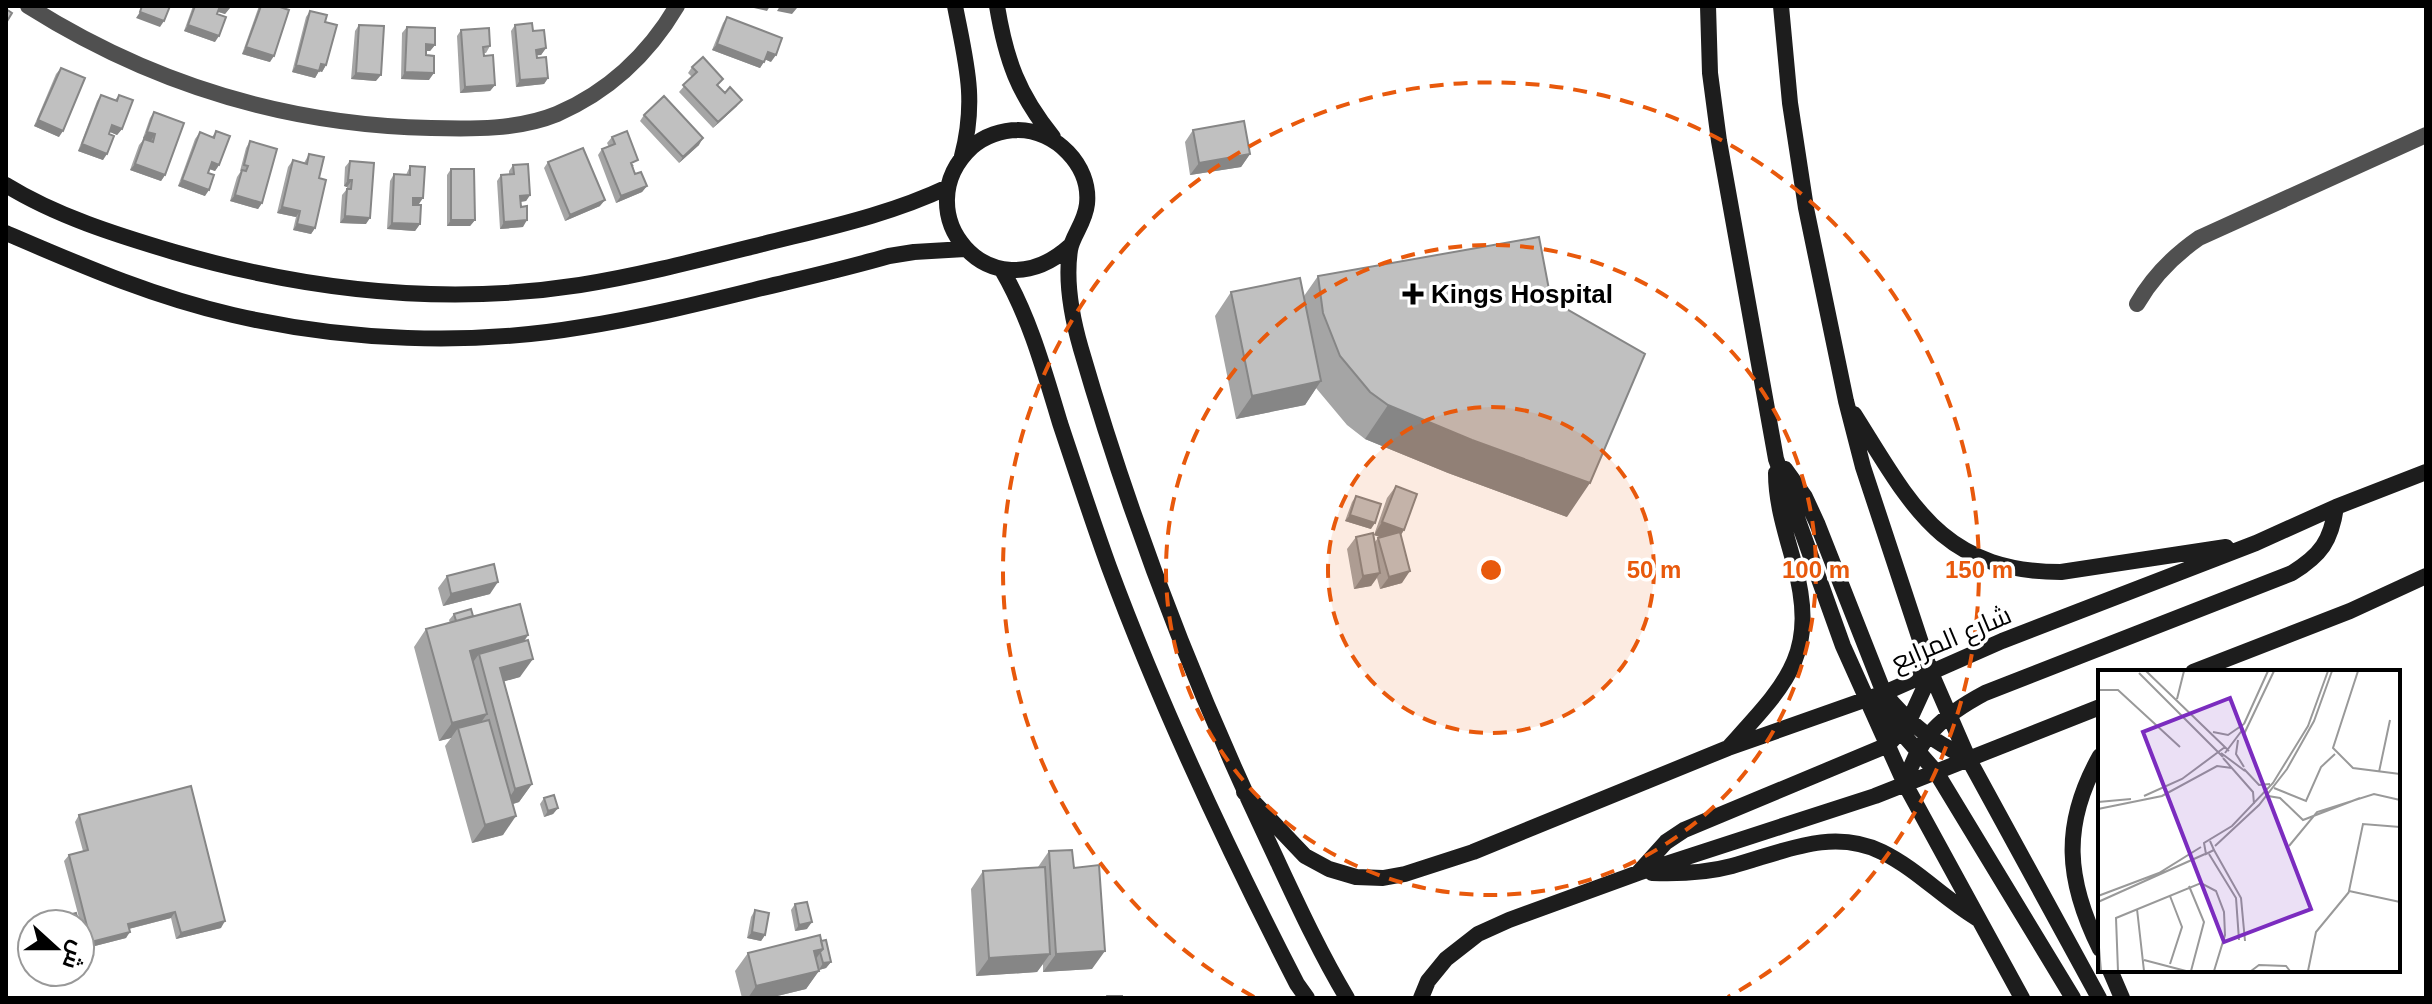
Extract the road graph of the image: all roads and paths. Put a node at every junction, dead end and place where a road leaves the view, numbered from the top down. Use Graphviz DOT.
graph roads {
  1 [pos="28,6"];
  2 [pos="677,6"];
  3 [pos="955,6"];
  4 [pos="997,6"];
  5 [pos="1708,6"];
  6 [pos="1781,6"];
  7 [pos="2426,135"];
  8 [pos="1057,142"];
  9 [pos="962,156"];
  10 [pos="6,185"];
  11 [pos="948,187"];
  12 [pos="6,233"];
  13 [pos="1070,246"];
  14 [pos="965,249"];
  15 [pos="1002,270"];
  16 [pos="2137,304"];
  17 [pos="1846,401"];
  18 [pos="1776,459"];
  19 [pos="2426,472"];
  20 [pos="2336,507"];
  21 [pos="2256,543"];
  22 [pos="2426,576"];
  23 [pos="2262,646"];
  24 [pos="2198,670"];
  25 [pos="2217,670"];
  26 [pos="1931,673"];
  27 [pos="1884,693"];
  28 [pos="1866,699"];
  29 [pos="2098,708"];
  30 [pos="1949,714"];
  31 [pos="1905,726"];
  32 [pos="1922,743"];
  33 [pos="1888,745"];
  34 [pos="1728,748"];
  35 [pos="1968,758"];
  36 [pos="2098,760"];
  37 [pos="1936,772"];
  38 [pos="1905,784"];
  39 [pos="1244,792"];
  40 [pos="1638,873"];
  41 [pos="1978,919"];
  42 [pos="2098,944"];
  43 [pos="2111,972"];
  44 [pos="1305,997"];
  45 [pos="1347,998"];
  46 [pos="1421,998"];
  47 [pos="2022,998"];
  48 [pos="2073,998"];
  49 [pos="2099,998"];
  50 [pos="2122,998"];
  1 -- 2 [label="street"];
  3 -- 9 [label="street"];
  4 -- 8 [label="street"];
  5 -- 18 [label="street"];
  6 -- 17 [label="street"];
  7 -- 16 [label="street"];
  8 -- 9 [label="street"];
  8 -- 13 [label="street"];
  9 -- 11 [label="street"];
  10 -- 11 [label="street"];
  11 -- 14 [label="street"];
  12 -- 14 [label="street"];
  13 -- 15 [label="street"];
  13 -- 39 [label="street"];
  14 -- 15 [label="street"];
  15 -- 44 [label="street"];
  17 -- 21 [label="street"];
  17 -- 26 [label="street"];
  18 -- 27 [label="street"];
  18 -- 28 [label="street"];
  18 -- 34 [label="street"];
  19 -- 20 [label="street, شارع المرابع"];
  20 -- 21 [label="street, شارع المرابع"];
  20 -- 30 [label="street"];
  21 -- 26 [label="street, شارع المرابع"];
  22 -- 23 [label="street"];
  23 -- 24 [label="street"];
  23 -- 25 [label="street"];
  26 -- 27 [label="street, شارع المرابع"];
  26 -- 30 [label="street"];
  26 -- 31 [label="street"];
  27 -- 28 [label="street, شارع المرابع"];
  27 -- 31 [label="street"];
  28 -- 31 [label="street"];
  28 -- 33 [label="street, شارع المرابع"];
  28 -- 34 [label="street"];
  29 -- 35 [label="street"];
  30 -- 32 [label="street"];
  30 -- 35 [label="street"];
  31 -- 32 [label="street"];
  31 -- 33 [label="street"];
  32 -- 35 [label="street"];
  32 -- 37 [label="street"];
  32 -- 38 [label="street"];
  33 -- 38 [label="street, شارع المرابع"];
  33 -- 40 [label="street"];
  34 -- 39 [label="street"];
  35 -- 37 [label="street"];
  35 -- 49 [label="street"];
  36 -- 42 [label="street"];
  37 -- 38 [label="street"];
  37 -- 48 [label="street"];
  38 -- 40 [label="street"];
  38 -- 41 [label="street, شارع المرابع"];
  39 -- 45 [label="street"];
  40 -- 41 [label="street"];
  40 -- 46 [label="street"];
  41 -- 47 [label="street, شارع المرابع"];
  43 -- 50 [label="street"];
}
